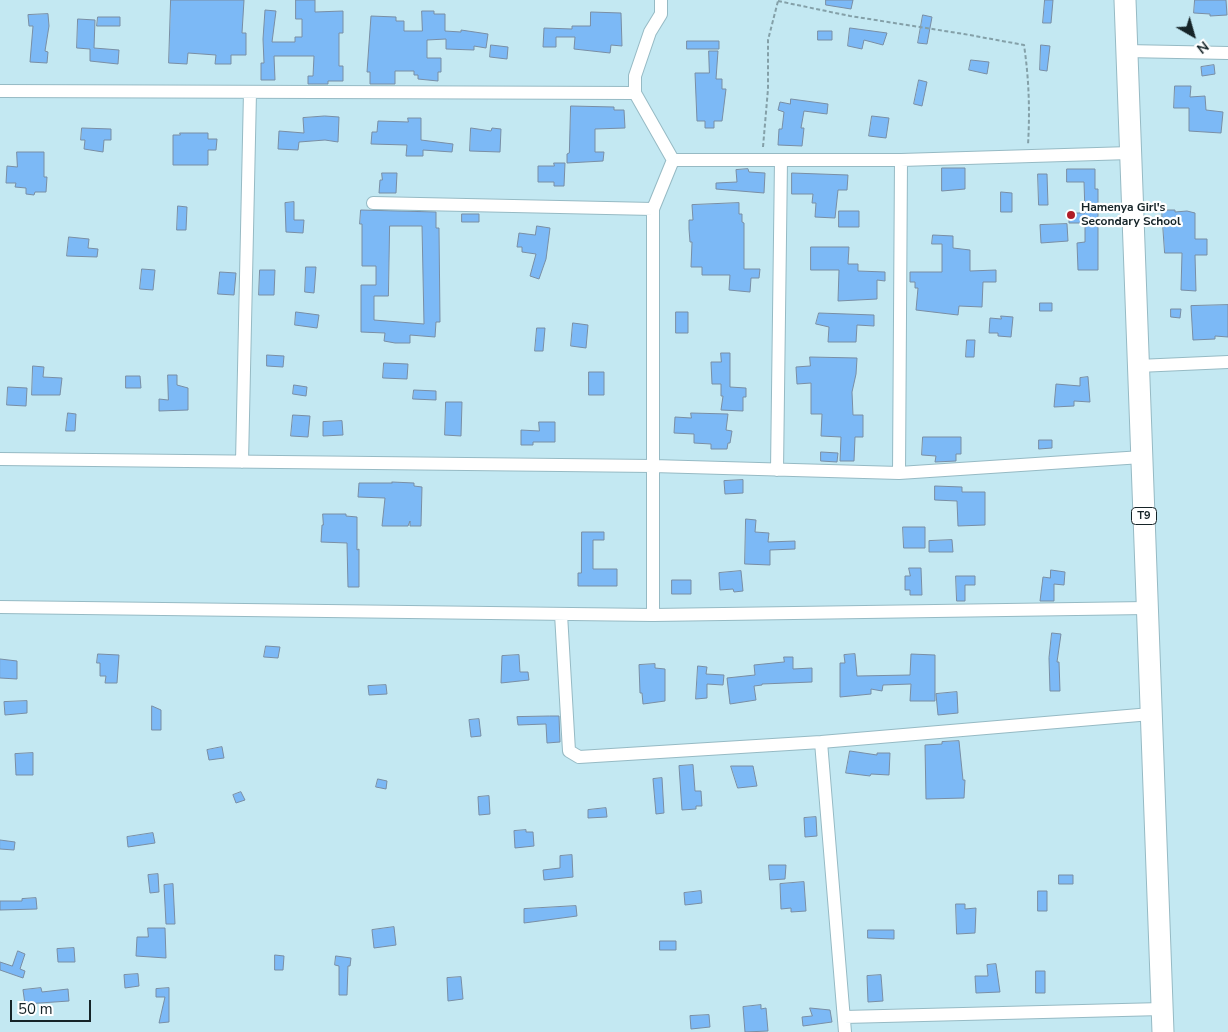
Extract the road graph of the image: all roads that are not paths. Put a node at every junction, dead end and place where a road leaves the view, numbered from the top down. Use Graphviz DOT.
graph roads {
  1 [pos="661,0"];
  2 [pos="1124,0"];
  3 [pos="1126,51"];
  4 [pos="1228,53"];
  5 [pos="0,91"];
  6 [pos="250,92"];
  7 [pos="635,93"];
  8 [pos="1130,153"];
  9 [pos="673,160"];
  10 [pos="781,160"];
  11 [pos="901,160"];
  12 [pos="373,203"];
  13 [pos="653,209"];
  14 [pos="1228,362"];
  15 [pos="1138,366"];
  16 [pos="1142,457"];
  17 [pos="0,460"];
  18 [pos="242,462"];
  19 [pos="653,466"];
  20 [pos="777,470"];
  21 [pos="899,473"];
  22 [pos="0,607"];
  23 [pos="1147,608"];
  24 [pos="560,614"];
  25 [pos="653,615"];
  26 [pos="1151,714"];
  27 [pos="821,742"];
  28 [pos="1162,1009"];
  29 [pos="844,1017"];
  30 [pos="845,1032"];
  31 [pos="1163,1032"];
  1 -- 7 [label="street"];
  2 -- 3 [label="highway, T9"];
  3 -- 4 [label="street"];
  3 -- 8 [label="highway, T9"];
  5 -- 6 [label="street"];
  6 -- 7 [label="street"];
  6 -- 18 [label="street"];
  7 -- 9 [label="street"];
  8 -- 11 [label="street"];
  8 -- 15 [label="highway, T9"];
  9 -- 10 [label="street"];
  9 -- 13 [label="street"];
  10 -- 11 [label="street"];
  10 -- 20 [label="street"];
  11 -- 21 [label="street"];
  12 -- 13 [label="street"];
  13 -- 19 [label="street"];
  14 -- 15 [label="street"];
  15 -- 16 [label="highway, T9"];
  16 -- 21 [label="street"];
  16 -- 23 [label="highway, T9"];
  17 -- 18 [label="street"];
  18 -- 19 [label="street"];
  19 -- 20 [label="street"];
  19 -- 25 [label="street"];
  20 -- 21 [label="street"];
  22 -- 24 [label="street"];
  23 -- 25 [label="street"];
  23 -- 26 [label="highway, T9"];
  24 -- 25 [label="street"];
  24 -- 27 [label="street"];
  26 -- 27 [label="street"];
  26 -- 28 [label="highway, T9"];
  27 -- 29 [label="street"];
  28 -- 29 [label="street"];
  28 -- 31 [label="highway, T9"];
  29 -- 30 [label="street"];
}
